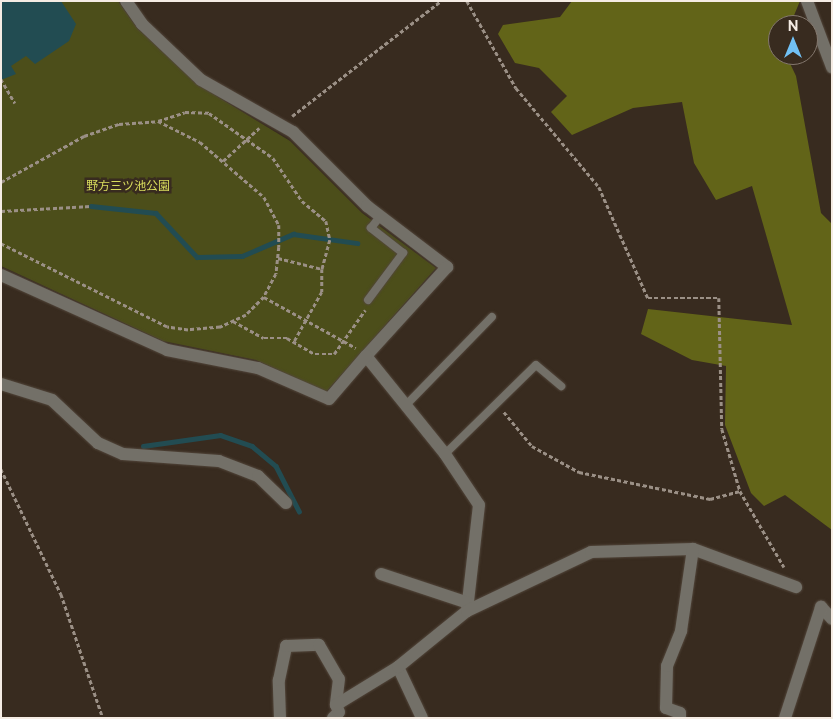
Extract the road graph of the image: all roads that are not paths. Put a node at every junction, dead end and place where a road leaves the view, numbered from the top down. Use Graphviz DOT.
graph roads {
  1 [pos="126,1"];
  2 [pos="807,1"];
  3 [pos="832,67"];
  4 [pos="381,216"];
  5 [pos="1,275"];
  6 [pos="368,300"];
  7 [pos="492,317"];
  8 [pos="366,356"];
  9 [pos="1,384"];
  10 [pos="561,386"];
  11 [pos="406,404"];
  12 [pos="445,454"];
  13 [pos="286,503"];
  14 [pos="693,549"];
  15 [pos="381,574"];
  16 [pos="796,587"];
  17 [pos="468,607"];
  18 [pos="832,619"];
  19 [pos="398,667"];
  20 [pos="337,713"];
  21 [pos="280,718"];
  22 [pos="422,718"];
  23 [pos="680,718"];
  24 [pos="786,718"];
  1 -- 4 [label="street"];
  2 -- 3 [label="street"];
  4 -- 6 [label="lane"];
  4 -- 8 [label="street"];
  5 -- 8 [label="street"];
  7 -- 11 [label="lane"];
  8 -- 11 [label="street"];
  9 -- 13 [label="street"];
  10 -- 12 [label="lane"];
  11 -- 12 [label="street"];
  12 -- 17 [label="street"];
  14 -- 16 [label="street"];
  14 -- 17 [label="street"];
  14 -- 23 [label="street"];
  15 -- 17 [label="street"];
  17 -- 19 [label="street"];
  18 -- 24 [label="street"];
  19 -- 20 [label="street"];
  19 -- 22 [label="street"];
  20 -- 21 [label="street"];
}
